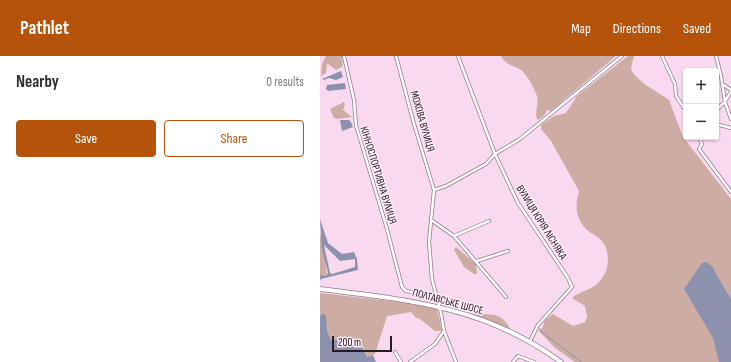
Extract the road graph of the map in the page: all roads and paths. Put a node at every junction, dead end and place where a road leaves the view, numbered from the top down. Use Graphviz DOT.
graph roads {
  1 [pos="344,56"];
  2 [pos="396,56"];
  3 [pos="458,56"];
  4 [pos="622,56"];
  5 [pos="662,56"];
  6 [pos="716,56"];
  7 [pos="722,83"];
  8 [pos="731,91"];
  9 [pos="725,102"];
  10 [pos="683,106"];
  11 [pos="719,107"];
  12 [pos="731,119"];
  13 [pos="719,125"];
  14 [pos="731,128"];
  15 [pos="700,140"];
  16 [pos="494,154"];
  17 [pos="434,190"];
  18 [pos="731,192"];
  19 [pos="431,220"];
  20 [pos="489,222"];
  21 [pos="454,236"];
  22 [pos="508,251"];
  23 [pos="477,261"];
  24 [pos="320,289"];
  25 [pos="437,297"];
  26 [pos="506,297"];
  27 [pos="439,306"];
  28 [pos="444,331"];
  29 [pos="530,341"];
  30 [pos="395,352"];
  31 [pos="401,362"];
  32 [pos="410,362"];
  33 [pos="456,362"];
  34 [pos="513,362"];
  35 [pos="534,362"];
  36 [pos="561,362"];
  1 -- 25 [label="street, КІННОСПОРТИВНА ВУЛИЦЯ"];
  2 -- 17 [label="street, МОХОВА ВУЛИЦЯ"];
  3 -- 16 [label="street, ВУЛИЦЯ ЮРІЯ ЛІСНЯКА"];
  4 -- 16 [label="street"];
  5 -- 10 [label="street"];
  6 -- 7 [label="street"];
  7 -- 8 [label="street"];
  7 -- 9 [label="street"];
  8 -- 9 [label="street"];
  9 -- 11 [label="street"];
  9 -- 12 [label="street"];
  13 -- 14 [label="street"];
  15 -- 18 [label="street"];
  16 -- 17 [label="street"];
  16 -- 29 [label="street, ВУЛИЦЯ ЮРІЯ ЛІСНЯКА"];
  17 -- 19 [label="street, МОХОВА ВУЛИЦЯ"];
  19 -- 21 [label="street"];
  19 -- 25 [label="street, МОХОВА ВУЛИЦЯ"];
  20 -- 21 [label="street"];
  21 -- 23 [label="street"];
  22 -- 23 [label="street"];
  23 -- 26 [label="street"];
  24 -- 27 [label="main road, ПОЛТАВСЬКЕ ШОСЕ"];
  25 -- 27 [label="street, МОХОВА ВУЛИЦЯ"];
  27 -- 28 [label="street, МОХОВА ВУЛИЦЯ"];
  27 -- 29 [label="main road, ПОЛТАВСЬКЕ ШОСЕ"];
  28 -- 32 [label="street"];
  28 -- 33 [label="street, МОХОВА ВУЛИЦЯ"];
  29 -- 36 [label="main road, ПОЛТАВСЬКЕ ШОСЕ"];
  30 -- 31 [label="street"];
  34 -- 35 [label="street"];
}
